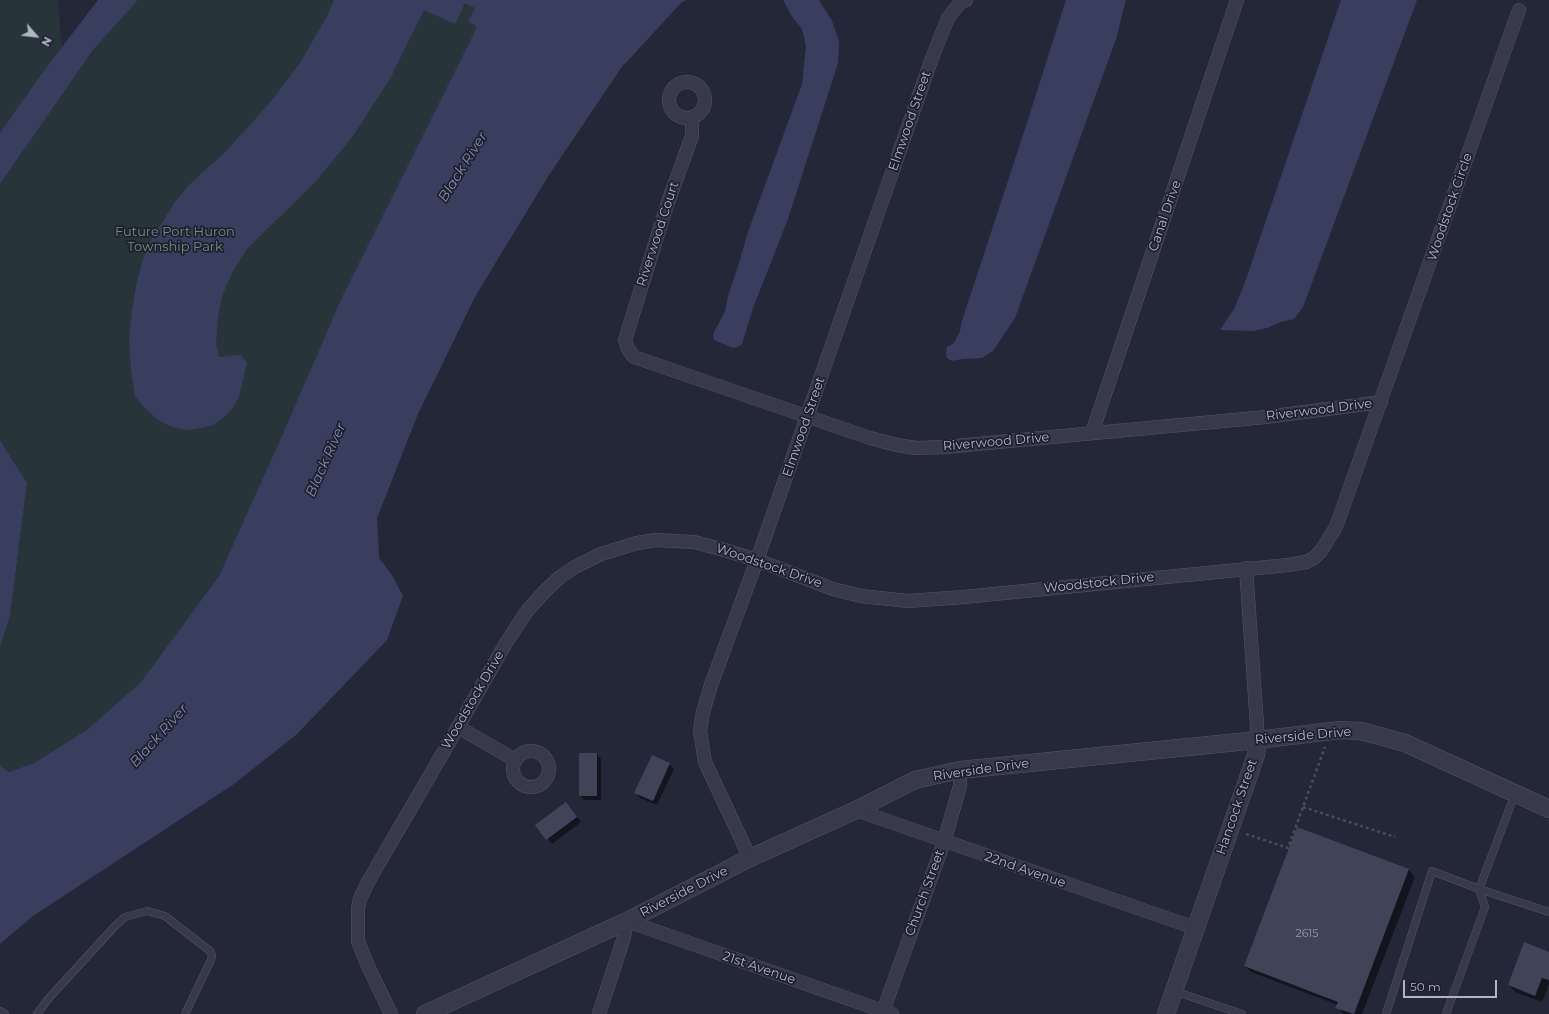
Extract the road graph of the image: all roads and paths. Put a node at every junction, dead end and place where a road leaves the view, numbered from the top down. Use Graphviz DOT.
graph roads {
  1 [pos="966,0"];
  2 [pos="1237,0"];
  3 [pos="1519,10"];
  4 [pos="692,118"];
  5 [pos="628,349"];
  6 [pos="1381,402"];
  7 [pos="808,416"];
  8 [pos="1092,432"];
  9 [pos="757,560"];
  10 [pos="1246,568"];
  11 [pos="458,726"];
  12 [pos="1258,740"];
  13 [pos="1325,747"];
  14 [pos="515,760"];
  15 [pos="960,770"];
  16 [pos="1515,794"];
  17 [pos="1303,807"];
  18 [pos="1549,809"];
  19 [pos="856,810"];
  20 [pos="1246,834"];
  21 [pos="1395,837"];
  22 [pos="944,842"];
  23 [pos="750,858"];
  24 [pos="1479,889"];
  25 [pos="1549,912"];
  26 [pos="627,921"];
  27 [pos="1195,928"];
  28 [pos="1173,991"];
  29 [pos="0,1011"];
  30 [pos="886,1013"];
  31 [pos="1447,1013"];
  32 [pos="5,1014"];
  33 [pos="37,1014"];
  34 [pos="185,1014"];
  35 [pos="391,1014"];
  36 [pos="425,1014"];
  37 [pos="598,1014"];
  38 [pos="1166,1014"];
  39 [pos="1242,1014"];
  40 [pos="1386,1014"];
  41 [pos="1455,1014"];
  1 -- 7 [label="street, Elmwood Street"];
  2 -- 8 [label="street, Canal Drive"];
  3 -- 6 [label="street, Woodstock Circle"];
  4 -- 5 [label="street, Riverwood Court"];
  5 -- 7 [label="street, Riverwood Drive"];
  6 -- 8 [label="street, Riverwood Drive"];
  6 -- 10 [label="street, Woodstock Drive"];
  7 -- 8 [label="street, Riverwood Drive"];
  7 -- 9 [label="street, Elmwood Street"];
  9 -- 10 [label="street, Woodstock Drive"];
  9 -- 11 [label="street, Woodstock Drive"];
  9 -- 23 [label="street, Elmwood Street"];
  10 -- 12 [label="street, Hancock Street"];
  11 -- 14 [label="street"];
  11 -- 35 [label="street, Woodstock Drive"];
  12 -- 15 [label="street, Riverside Drive"];
  12 -- 16 [label="street, Riverside Drive"];
  12 -- 27 [label="street, Hancock Street"];
  13 -- 17 [label="path"];
  15 -- 19 [label="street, Riverside Drive"];
  15 -- 22 [label="street, Church Street"];
  16 -- 18 [label="street, Riverside Drive"];
  16 -- 24 [label="lane"];
  17 -- 20 [label="path"];
  17 -- 21 [label="path"];
  19 -- 22 [label="street, 22nd Avenue"];
  19 -- 23 [label="street, Riverside Drive"];
  22 -- 27 [label="street, 22nd Avenue"];
  22 -- 30 [label="street, Church Street"];
  23 -- 26 [label="street, Riverside Drive"];
  24 -- 25 [label="lane"];
  24 -- 31 [label="lane"];
  24 -- 40 [label="lane"];
  26 -- 30 [label="street, 21st Avenue"];
  26 -- 36 [label="street, Riverside Drive"];
  26 -- 37 [label="street"];
  27 -- 28 [label="street, Hancock Street"];
  28 -- 38 [label="street, Hancock Street"];
  28 -- 39 [label="lane"];
  29 -- 32 [label="lane"];
  31 -- 41 [label="lane"];
  33 -- 34 [label="lane"];
}
